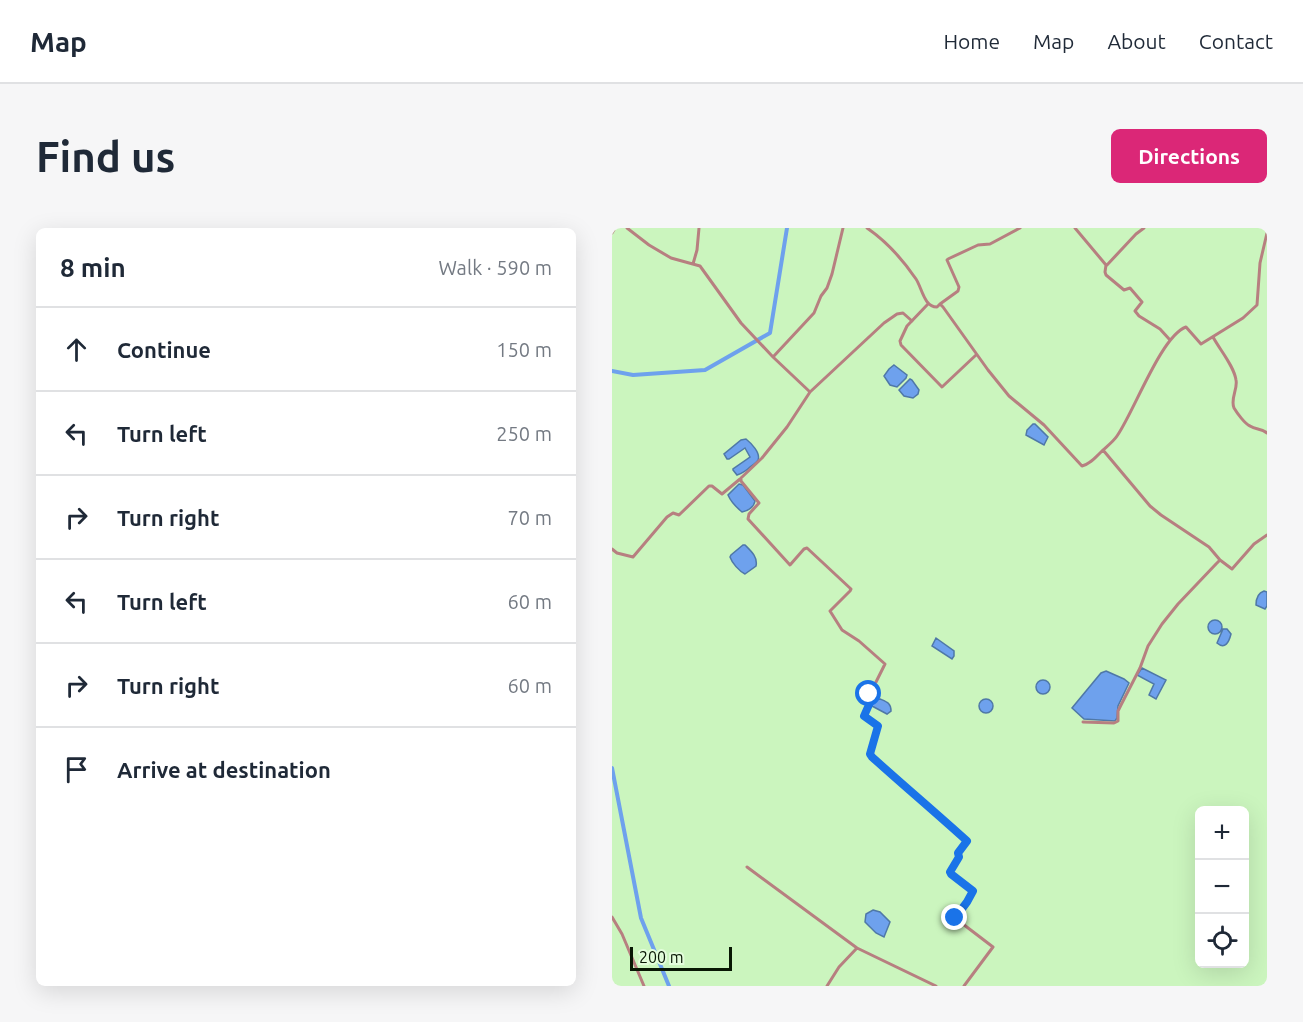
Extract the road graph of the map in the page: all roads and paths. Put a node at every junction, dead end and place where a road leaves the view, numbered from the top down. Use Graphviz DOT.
graph roads {
  1 [pos="615,228"];
  2 [pos="627,228"];
  3 [pos="699,228"];
  4 [pos="843,228"];
  5 [pos="867,228"];
  6 [pos="1020,228"];
  7 [pos="1075,228"];
  8 [pos="1144,228"];
  9 [pos="612,233"];
  10 [pos="1267,233"];
  11 [pos="693,264"];
  12 [pos="1106,265"];
  13 [pos="928,304"];
  14 [pos="940,304"];
  15 [pos="912,321"];
  16 [pos="1213,338"];
  17 [pos="1170,340"];
  18 [pos="977,355"];
  19 [pos="773,357"];
  20 [pos="810,392"];
  21 [pos="1267,433"];
  22 [pos="1103,450"];
  23 [pos="741,478"];
  24 [pos="1267,535"];
  25 [pos="612,549"];
  26 [pos="1220,560"];
  27 [pos="1083,722"];
  28 [pos="747,867"];
  29 [pos="612,918"];
  30 [pos="856,948"];
  31 [pos="644,986"];
  32 [pos="827,986"];
  33 [pos="936,986"];
  34 [pos="964,986"];
  1 -- 9 [label="street"];
  2 -- 11 [label="street"];
  3 -- 11 [label="street"];
  4 -- 19 [label="street"];
  5 -- 13 [label="street"];
  6 -- 14 [label="street"];
  7 -- 12 [label="street"];
  8 -- 12 [label="street"];
  10 -- 16 [label="street"];
  11 -- 19 [label="street"];
  12 -- 17 [label="street"];
  13 -- 14 [label="street"];
  13 -- 15 [label="street"];
  14 -- 18 [label="street"];
  15 -- 18 [label="street"];
  15 -- 20 [label="street"];
  16 -- 17 [label="street"];
  16 -- 21 [label="street"];
  17 -- 22 [label="street"];
  18 -- 22 [label="street"];
  19 -- 20 [label="street"];
  20 -- 23 [label="street"];
  22 -- 26 [label="street"];
  23 -- 25 [label="street"];
  23 -- 34 [label="street"];
  24 -- 26 [label="street"];
  26 -- 27 [label="street"];
  28 -- 30 [label="street"];
  29 -- 31 [label="street"];
  30 -- 32 [label="street"];
  30 -- 33 [label="street"];
}
